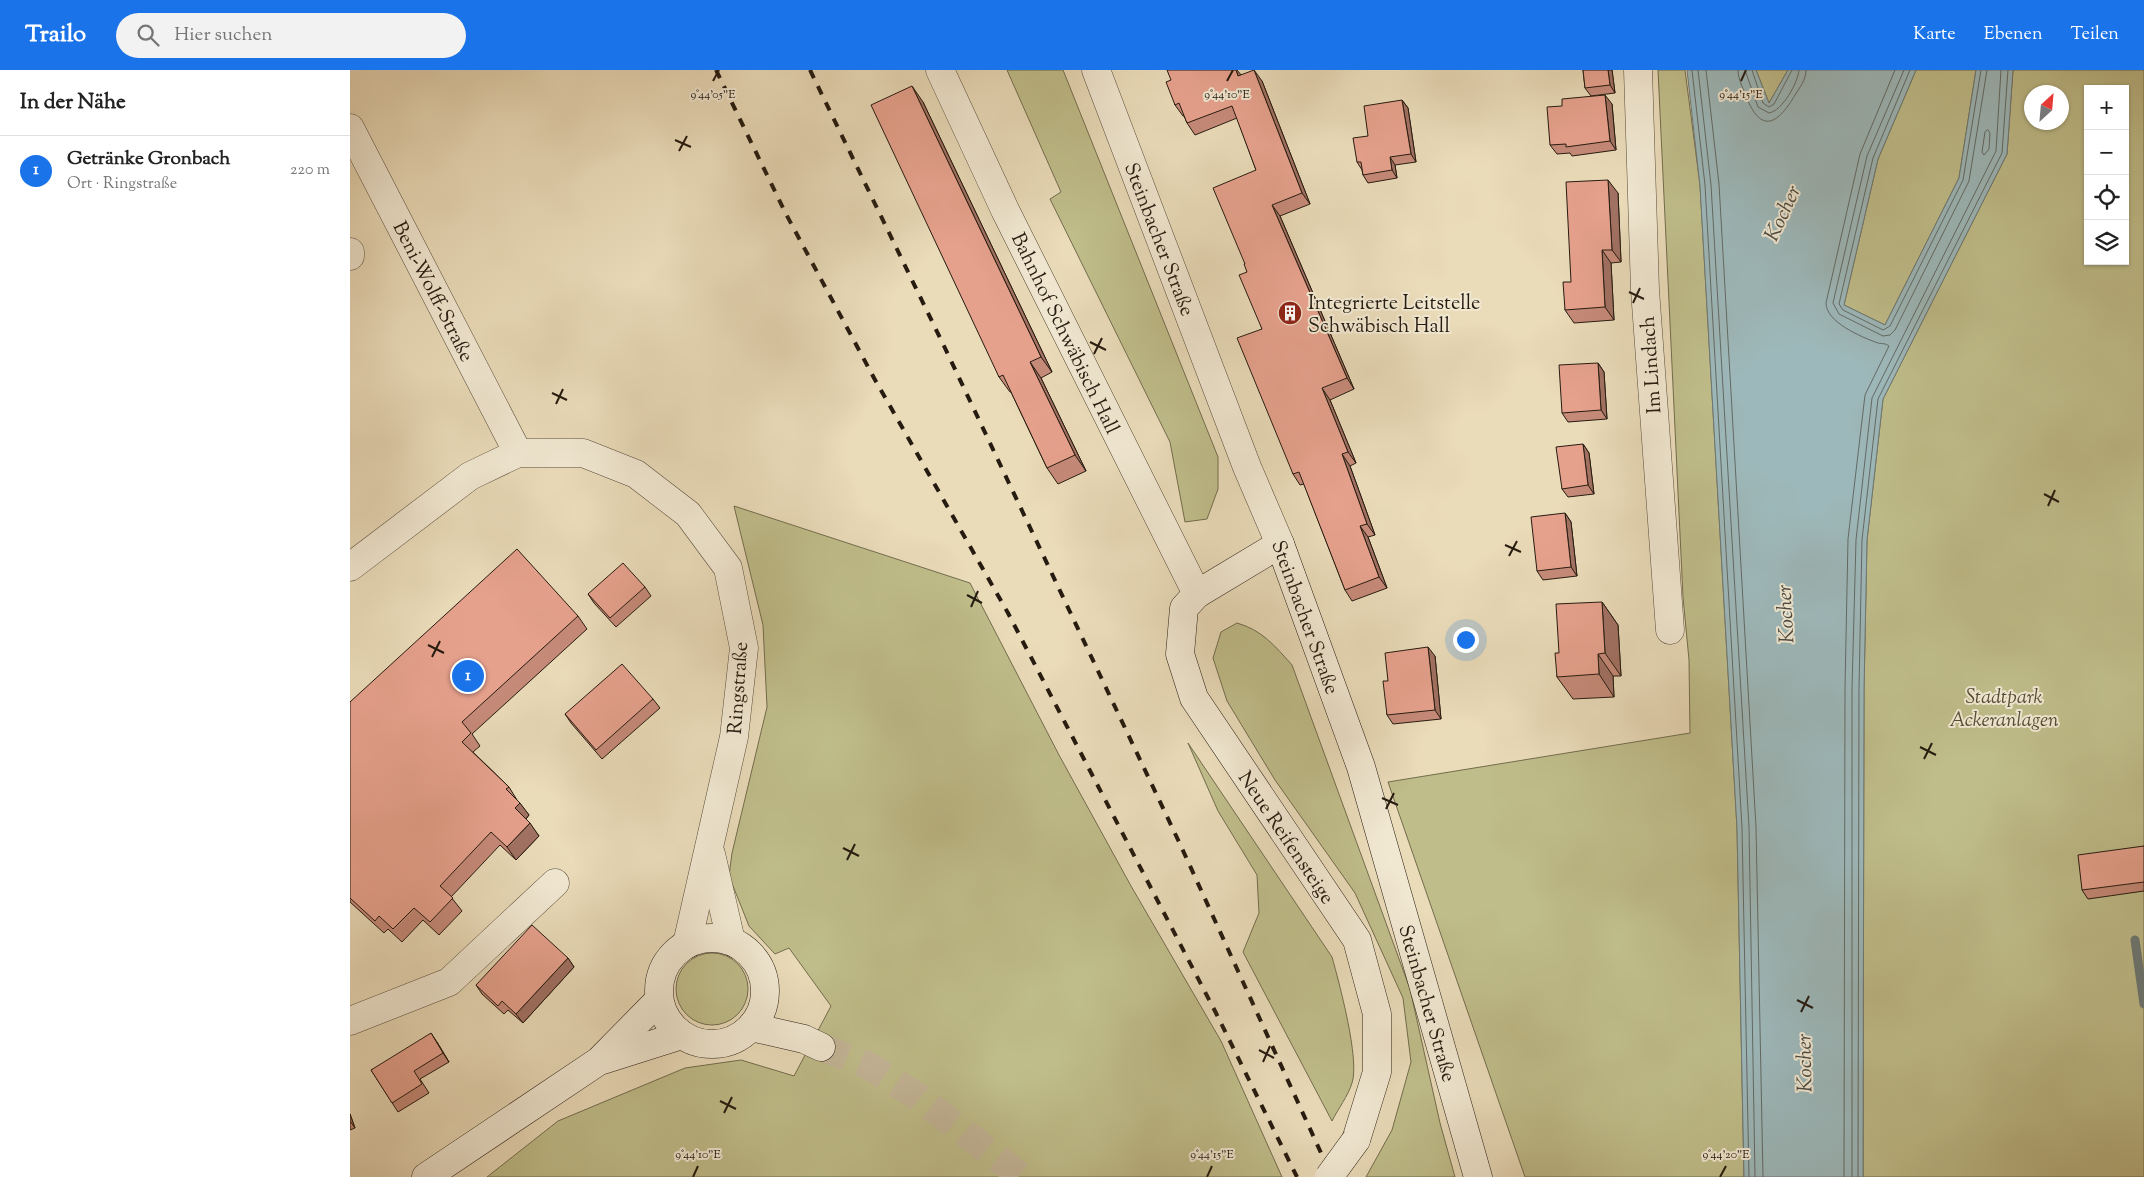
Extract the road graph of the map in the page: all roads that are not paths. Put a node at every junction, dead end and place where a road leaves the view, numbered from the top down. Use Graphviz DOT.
graph roads {
  1 [pos="940,70"];
  2 [pos="1096,70"];
  3 [pos="1638,70"];
  4 [pos="350,128"];
  5 [pos="350,252"];
  6 [pos="350,256"];
  7 [pos="518,453"];
  8 [pos="1280,544"];
  9 [pos="350,567"];
  10 [pos="1196,594"];
  11 [pos="1670,630"];
  12 [pos="709,845"];
  13 [pos="555,883"];
  14 [pos="731,941"];
  15 [pos="687,944"];
  16 [pos="659,1000"];
  17 [pos="758,1016"];
  18 [pos="350,1020"];
  19 [pos="682,1035"];
  20 [pos="812,1043"];
  21 [pos="599,1061"];
  22 [pos="426,1177"];
  23 [pos="1329,1177"];
  24 [pos="1478,1177"];
  1 -- 10 [label="street, Bahnhof Schwäbisch Hall"];
  2 -- 8 [label="street, Steinbacher Straße"];
  3 -- 11 [label="street, Im Lindach"];
  4 -- 7 [label="street, Beni-Wolff-Straße"];
  5 -- 6 [label="street"];
  7 -- 9 [label="street, Ringstraße"];
  7 -- 12 [label="street, Ringstraße"];
  8 -- 10 [label="street, Neue Reifensteige"];
  8 -- 24 [label="street, Steinbacher Straße"];
  10 -- 23 [label="street, Neue Reifensteige, bridge"];
  12 -- 14 [label="street, Ringstraße"];
  12 -- 15 [label="street, Ringstraße"];
  13 -- 18 [label="street"];
  14 -- 15 [label="street"];
  14 -- 17 [label="street"];
  15 -- 16 [label="street"];
  16 -- 19 [label="street"];
  16 -- 21 [label="street"];
  17 -- 19 [label="street"];
  17 -- 20 [label="street"];
  19 -- 21 [label="street"];
  21 -- 22 [label="street"];
}
